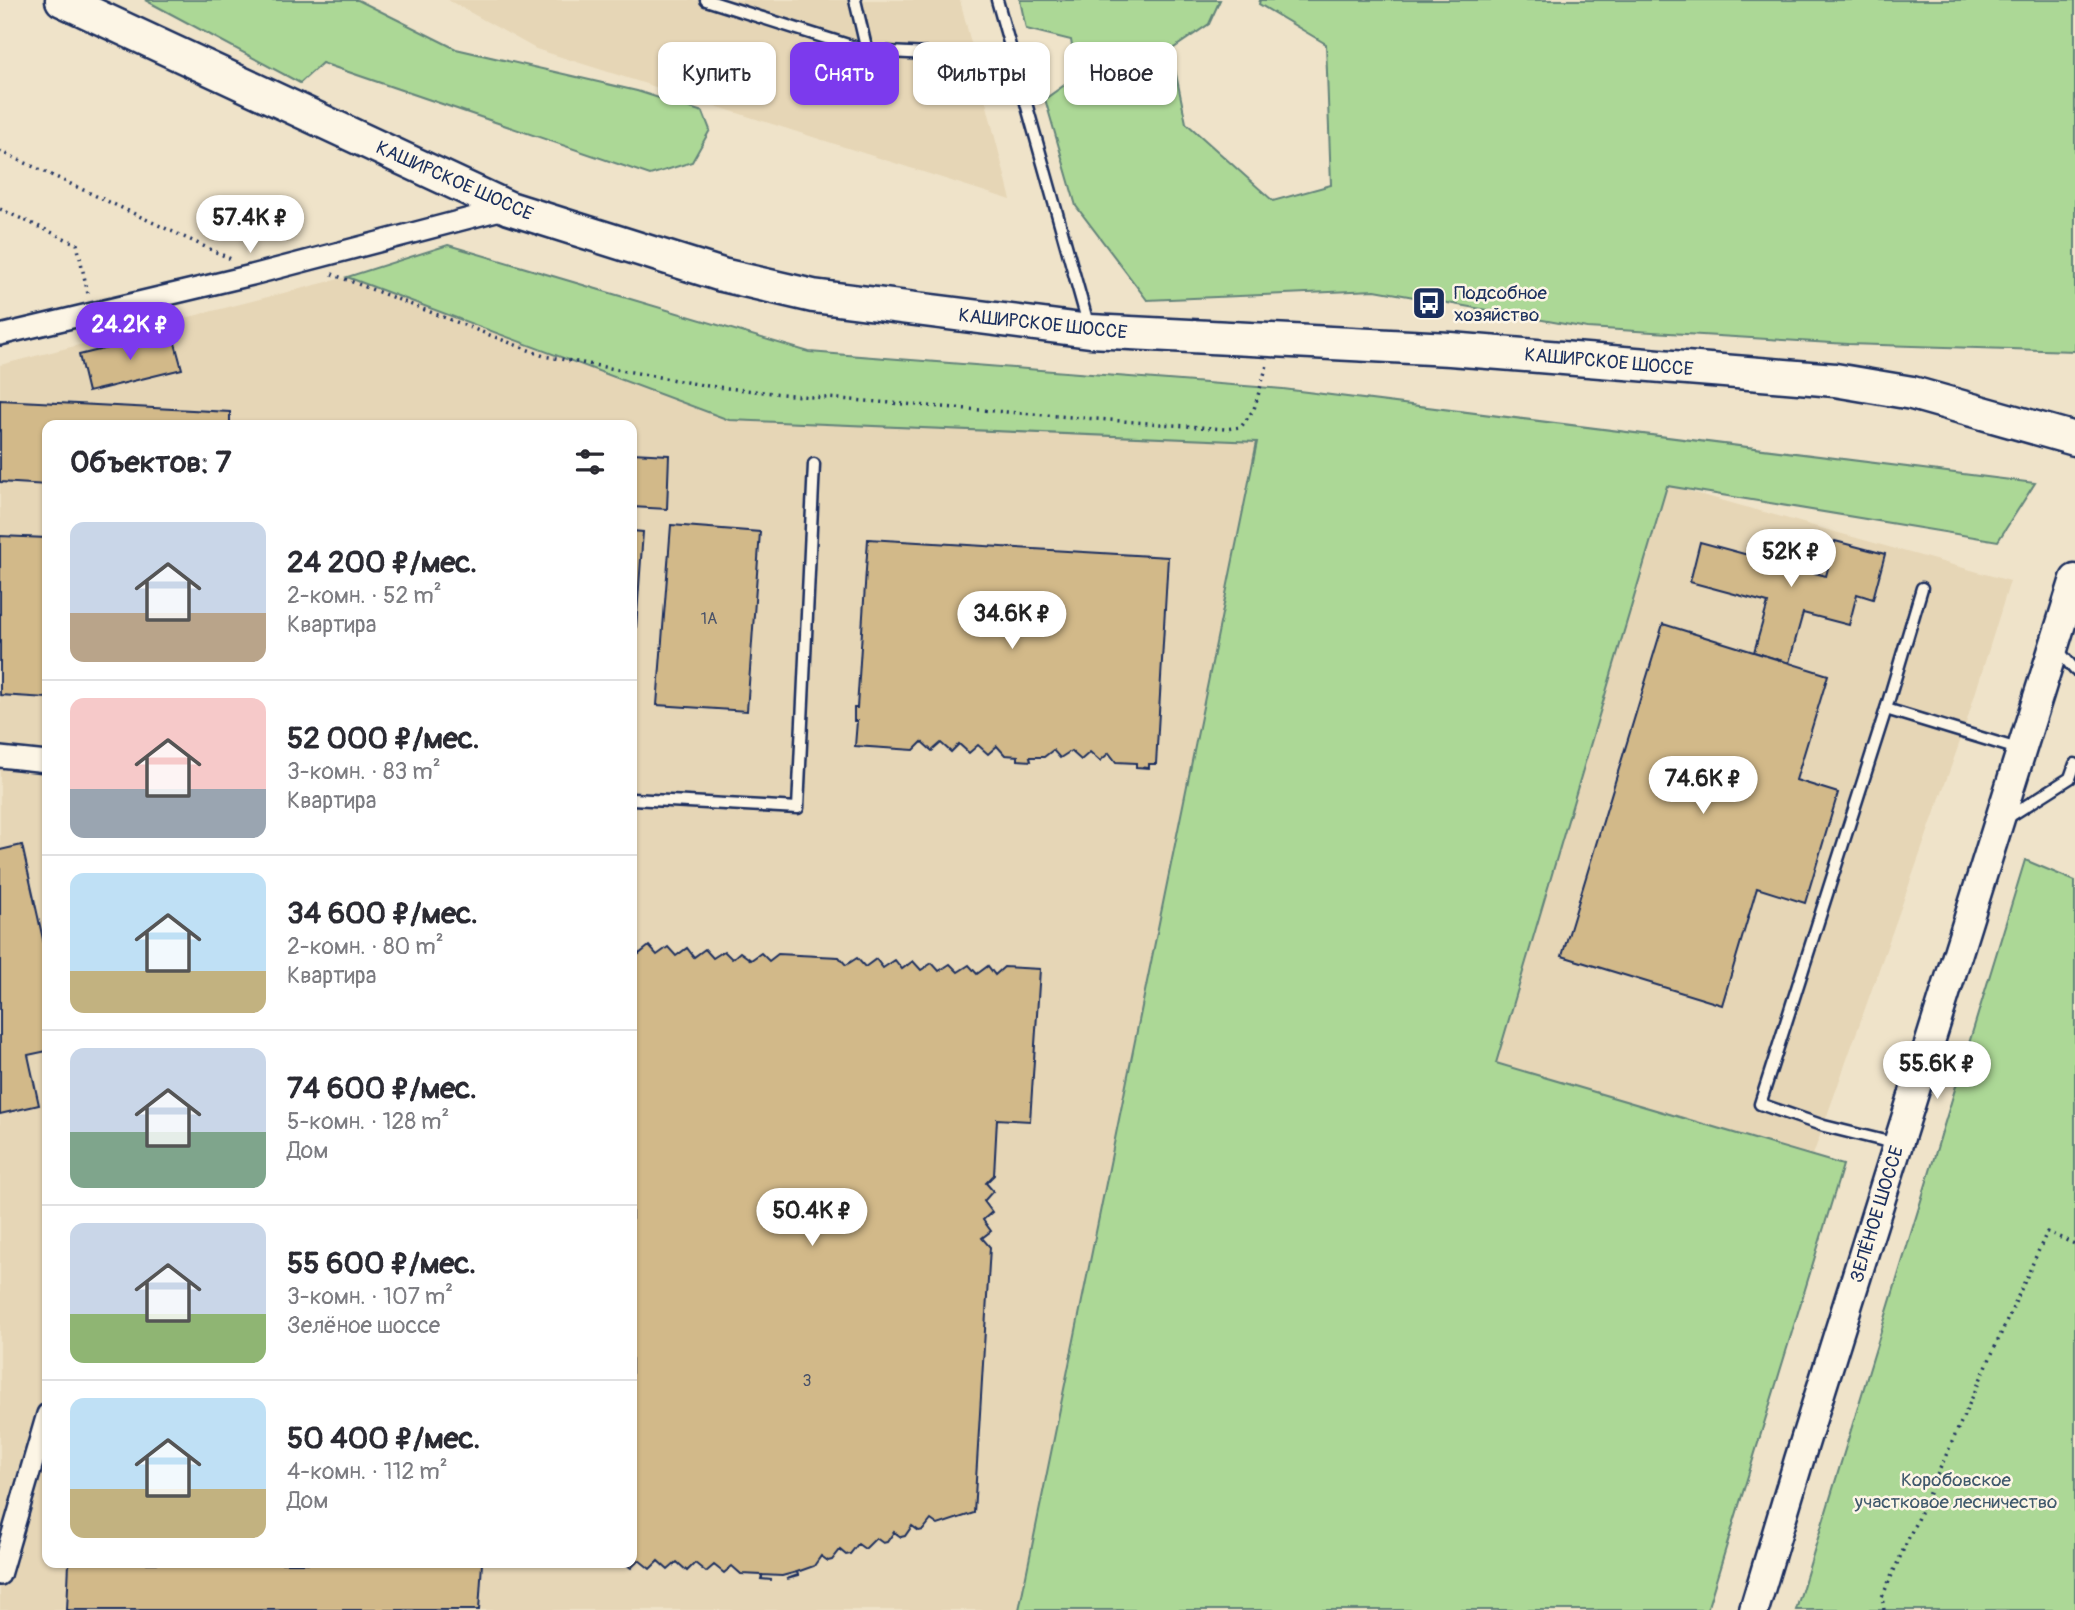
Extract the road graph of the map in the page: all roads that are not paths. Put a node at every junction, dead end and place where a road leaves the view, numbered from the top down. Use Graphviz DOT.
graph roads {
  1 [pos="62,0"];
  2 [pos="706,0"];
  3 [pos="855,0"];
  4 [pos="996,0"];
  5 [pos="839,42"];
  6 [pos="865,42"];
  7 [pos="1008,42"];
  8 [pos="1026,105"];
  9 [pos="509,208"];
  10 [pos="1090,331"];
  11 [pos="0,335"];
  12 [pos="2075,439"];
  13 [pos="814,464"];
  14 [pos="2075,579"];
  15 [pos="1923,588"];
  16 [pos="2054,645"];
  17 [pos="2075,670"];
  18 [pos="1885,709"];
  19 [pos="2021,751"];
  20 [pos="0,757"];
  21 [pos="42,761"];
  22 [pos="2075,764"];
  23 [pos="637,799"];
  24 [pos="1998,824"];
  25 [pos="1898,1144"];
  26 [pos="42,1431"];
  27 [pos="0,1575"];
  28 [pos="1754,1610"];
  1 -- 9 [label="main road, КАШИРСКОЕ ШОССЕ"];
  2 -- 5 [label="lane"];
  3 -- 6 [label="lane"];
  4 -- 7 [label="lane"];
  8 -- 10 [label="lane"];
  9 -- 10 [label="main road, КАШИРСКОЕ ШОССЕ"];
  9 -- 11 [label="street"];
  10 -- 12 [label="main road, КАШИРСКОЕ ШОССЕ"];
  13 -- 23 [label="lane"];
  14 -- 16 [label="main road, ЗЕЛЁНОЕ ШОССЕ"];
  15 -- 18 [label="lane"];
  16 -- 17 [label="lane"];
  16 -- 19 [label="main road, ЗЕЛЁНОЕ ШОССЕ"];
  18 -- 19 [label="lane"];
  18 -- 25 [label="lane"];
  19 -- 24 [label="main road, ЗЕЛЁНОЕ ШОССЕ"];
  20 -- 21 [label="street"];
  22 -- 24 [label="lane"];
  24 -- 25 [label="main road, ЗЕЛЁНОЕ ШОССЕ"];
  25 -- 28 [label="main road, ЗЕЛЁНОЕ ШОССЕ"];
  26 -- 27 [label="street"];
}
